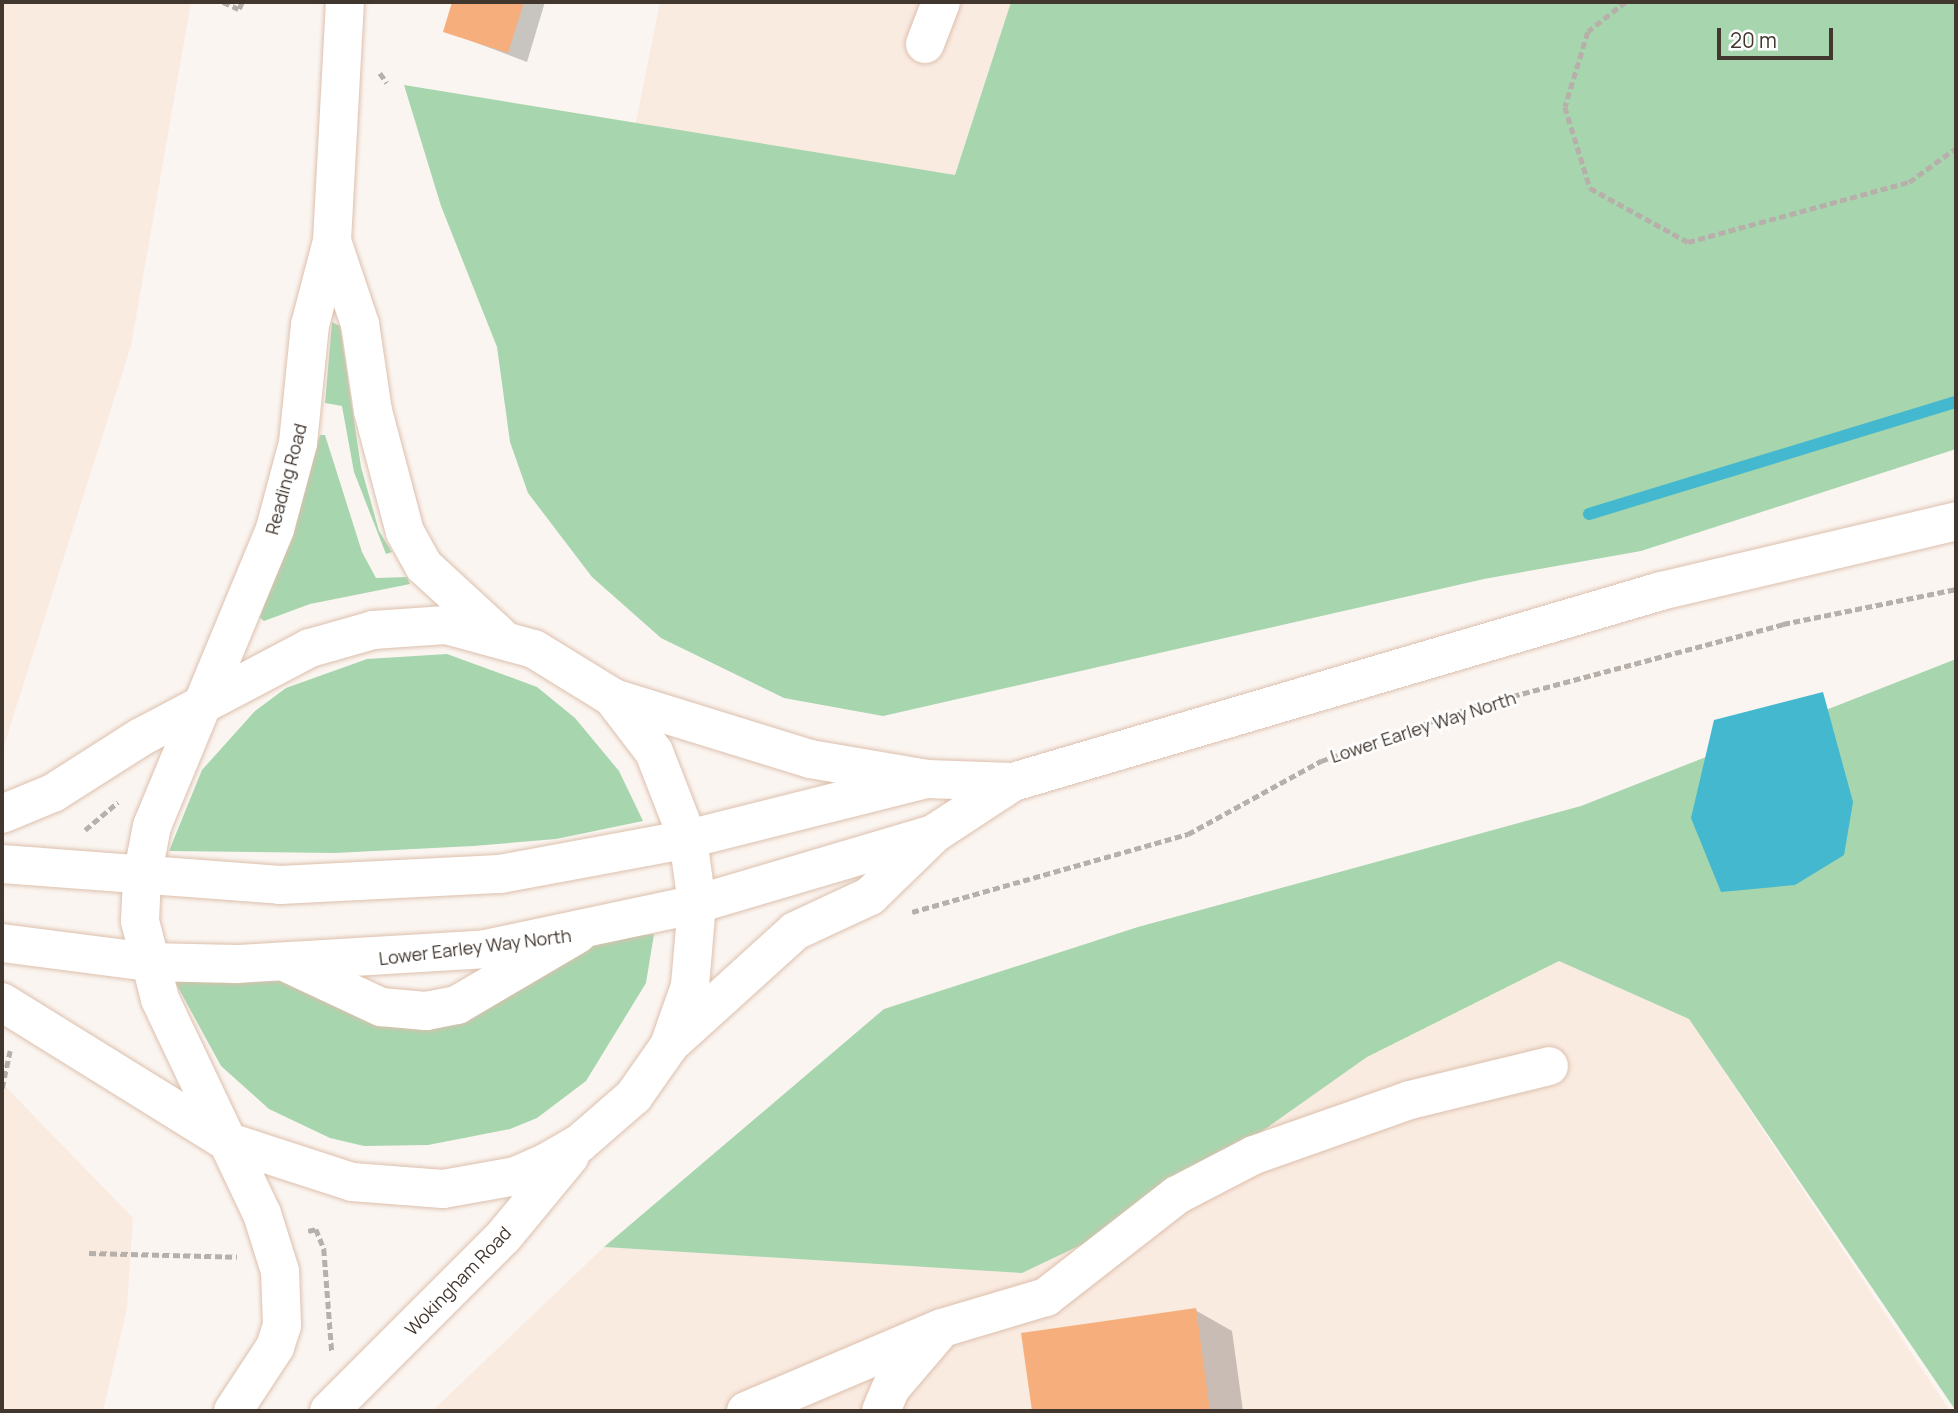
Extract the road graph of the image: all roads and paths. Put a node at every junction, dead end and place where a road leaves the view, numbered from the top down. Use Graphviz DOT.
graph roads {
  1 [pos="223,2"];
  2 [pos="242,2"];
  3 [pos="345,2"];
  4 [pos="941,2"];
  5 [pos="1626,2"];
  6 [pos="925,44"];
  7 [pos="1956,148"];
  8 [pos="332,241"];
  9 [pos="1956,521"];
  10 [pos="1956,589"];
  11 [pos="499,635"];
  12 [pos="612,697"];
  13 [pos="202,708"];
  14 [pos="927,779"];
  15 [pos="1013,782"];
  16 [pos="124,798"];
  17 [pos="2,814"];
  18 [pos="935,834"];
  19 [pos="688,839"];
  20 [pos="73,840"];
  21 [pos="2,864"];
  22 [pos="142,877"];
  23 [pos="697,904"];
  24 [pos="902,915"];
  25 [pos="578,934"];
  26 [pos="2,943"];
  27 [pos="148,962"];
  28 [pos="289,964"];
  29 [pos="2,1002"];
  30 [pos="669,1046"];
  31 [pos="9,1053"];
  32 [pos="1549,1066"];
  33 [pos="2,1088"];
  34 [pos="226,1141"];
  35 [pos="580,1143"];
  36 [pos="316,1229"];
  37 [pos="89,1253"];
  38 [pos="235,1258"];
  39 [pos="942,1328"];
  40 [pos="327,1366"];
  41 [pos="233,1411"];
  42 [pos="329,1411"];
  43 [pos="746,1411"];
  44 [pos="881,1411"];
  1 -- 2 [label="path"];
  3 -- 8 [label="main road, Reading Road"];
  4 -- 6 [label="main road"];
  5 -- 7 [label="path"];
  8 -- 11 [label="main road, Reading Road"];
  8 -- 13 [label="main road, Reading Road"];
  9 -- 15 [label="main road, Lower Earley Way North"];
  10 -- 24 [label="path, Lower Earley Way North"];
  11 -- 12 [label="main road"];
  11 -- 13 [label="main road"];
  12 -- 14 [label="main road, Lower Earley Way North"];
  12 -- 19 [label="main road"];
  13 -- 17 [label="main road"];
  13 -- 22 [label="main road, Reading Road"];
  14 -- 15 [label="main road, Lower Earley Way North"];
  14 -- 19 [label="main road, Lower Earley Way North"];
  15 -- 18 [label="main road, Lower Earley Way North"];
  16 -- 20 [label="path"];
  18 -- 23 [label="main road, Lower Earley Way North"];
  18 -- 30 [label="main road, Lower Earley Way North"];
  19 -- 22 [label="main road, Lower Earley Way North"];
  19 -- 23 [label="main road"];
  21 -- 22 [label="main road, Lower Earley Way North"];
  22 -- 27 [label="main road, Reading Road"];
  23 -- 25 [label="main road, Lower Earley Way North"];
  23 -- 30 [label="main road"];
  25 -- 28 [label="main road, Lower Earley Way North"];
  25 -- 28 [label="main road"];
  26 -- 27 [label="main road, Lower Earley Way North"];
  27 -- 28 [label="main road, Lower Earley Way North"];
  27 -- 34 [label="main road, Reading Road"];
  29 -- 34 [label="main road"];
  30 -- 35 [label="main road"];
  31 -- 33 [label="path"];
  32 -- 39 [label="main road"];
  34 -- 35 [label="main road"];
  34 -- 41 [label="main road"];
  35 -- 42 [label="main road, Wokingham Road"];
  36 -- 40 [label="path"];
  37 -- 38 [label="path"];
  39 -- 43 [label="main road"];
  39 -- 44 [label="main road"];
}
